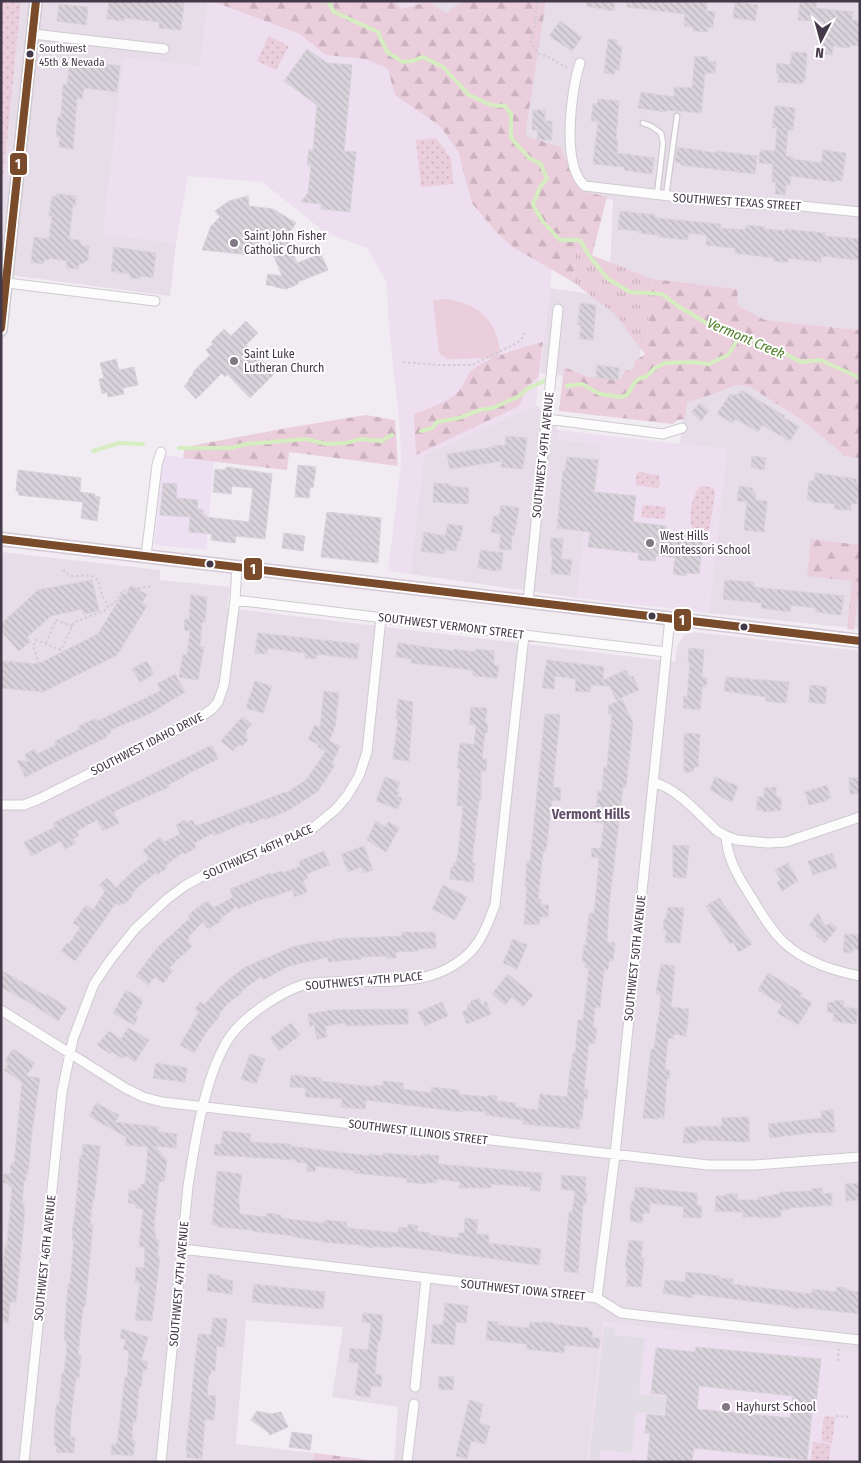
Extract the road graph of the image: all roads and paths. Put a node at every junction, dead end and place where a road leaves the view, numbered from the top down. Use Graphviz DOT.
graph roads {
  1 [pos="36,1"];
  2 [pos="537,1"];
  3 [pos="33,34"];
  4 [pos="164,49"];
  5 [pos="580,63"];
  6 [pos="576,74"];
  7 [pos="677,116"];
  8 [pos="643,123"];
  9 [pos="662,195"];
  10 [pos="860,212"];
  11 [pos="7,283"];
  12 [pos="155,301"];
  13 [pos="558,309"];
  14 [pos="1,330"];
  15 [pos="526,330"];
  16 [pos="403,362"];
  17 [pos="547,419"];
  18 [pos="682,428"];
  19 [pos="161,452"];
  20 [pos="1,540"];
  21 [pos="146,556"];
  22 [pos="237,566"];
  23 [pos="63,570"];
  24 [pos="152,586"];
  25 [pos="235,600"];
  26 [pos="528,601"];
  27 [pos="109,605"];
  28 [pos="381,618"];
  29 [pos="670,618"];
  30 [pos="72,626"];
  31 [pos="524,635"];
  32 [pos="860,641"];
  33 [pos="46,644"];
  34 [pos="666,652"];
  35 [pos="39,664"];
  36 [pos="653,782"];
  37 [pos="1,805"];
  38 [pos="860,817"];
  39 [pos="726,836"];
  40 [pos="860,976"];
  41 [pos="1,1010"];
  42 [pos="70,1055"];
  43 [pos="204,1107"];
  44 [pos="615,1155"];
  45 [pos="860,1158"];
  46 [pos="182,1249"];
  47 [pos="426,1279"];
  48 [pos="597,1298"];
  49 [pos="860,1340"];
  50 [pos="416,1387"];
  51 [pos="414,1404"];
  52 [pos="836,1416"];
  53 [pos="850,1417"];
  54 [pos="635,1458"];
  55 [pos="24,1462"];
  56 [pos="161,1462"];
  57 [pos="407,1462"];
  58 [pos="634,1462"];
  1 -- 3 [label="street"];
  2 -- 6 [label="path"];
  3 -- 4 [label="street"];
  3 -- 11 [label="street"];
  5 -- 6 [label="street"];
  6 -- 9 [label="street, SOUTHWEST TEXAS STREET"];
  7 -- 9 [label="lane"];
  8 -- 9 [label="lane"];
  9 -- 10 [label="street, SOUTHWEST TEXAS STREET"];
  11 -- 12 [label="street"];
  11 -- 14 [label="street"];
  13 -- 17 [label="street, SOUTHWEST 49TH AVENUE"];
  15 -- 16 [label="path"];
  17 -- 18 [label="street"];
  17 -- 26 [label="street, SOUTHWEST 49TH AVENUE"];
  19 -- 21 [label="street"];
  20 -- 21 [label="main road"];
  21 -- 22 [label="main road"];
  22 -- 25 [label="street, SOUTHWEST IDAHO DRIVE"];
  22 -- 26 [label="main road"];
  23 -- 27 [label="path"];
  24 -- 27 [label="path"];
  25 -- 28 [label="street, SOUTHWEST VERMONT STREET"];
  25 -- 37 [label="street, SOUTHWEST IDAHO DRIVE"];
  26 -- 29 [label="main road"];
  27 -- 30 [label="path"];
  28 -- 31 [label="street, SOUTHWEST VERMONT STREET"];
  28 -- 42 [label="street, SOUTHWEST 46TH PLACE"];
  29 -- 32 [label="main road"];
  29 -- 34 [label="street, SOUTHWEST 50TH AVENUE"];
  30 -- 33 [label="path"];
  30 -- 33 [label="path"];
  31 -- 34 [label="street, SOUTHWEST VERMONT STREET"];
  31 -- 43 [label="street, SOUTHWEST 47TH PLACE"];
  33 -- 35 [label="path"];
  34 -- 36 [label="street, SOUTHWEST 50TH AVENUE"];
  36 -- 39 [label="street"];
  36 -- 44 [label="street, SOUTHWEST 50TH AVENUE"];
  38 -- 39 [label="street"];
  39 -- 40 [label="street"];
  41 -- 42 [label="street, SOUTHWEST ILLINOIS STREET"];
  42 -- 43 [label="street, SOUTHWEST ILLINOIS STREET"];
  42 -- 55 [label="street, SOUTHWEST 46TH AVENUE"];
  43 -- 44 [label="street, SOUTHWEST ILLINOIS STREET"];
  43 -- 46 [label="street, SOUTHWEST 47TH AVENUE"];
  44 -- 45 [label="street, SOUTHWEST ILLINOIS STREET"];
  44 -- 48 [label="street, SOUTHWEST 50TH AVENUE"];
  46 -- 47 [label="street, SOUTHWEST IOWA STREET"];
  46 -- 56 [label="street, SOUTHWEST 47TH AVENUE"];
  47 -- 48 [label="street, SOUTHWEST IOWA STREET"];
  47 -- 50 [label="street"];
  48 -- 49 [label="street, SOUTHWEST IOWA STREET"];
  51 -- 57 [label="street"];
  52 -- 53 [label="path"];
  54 -- 58 [label="path"];
}
